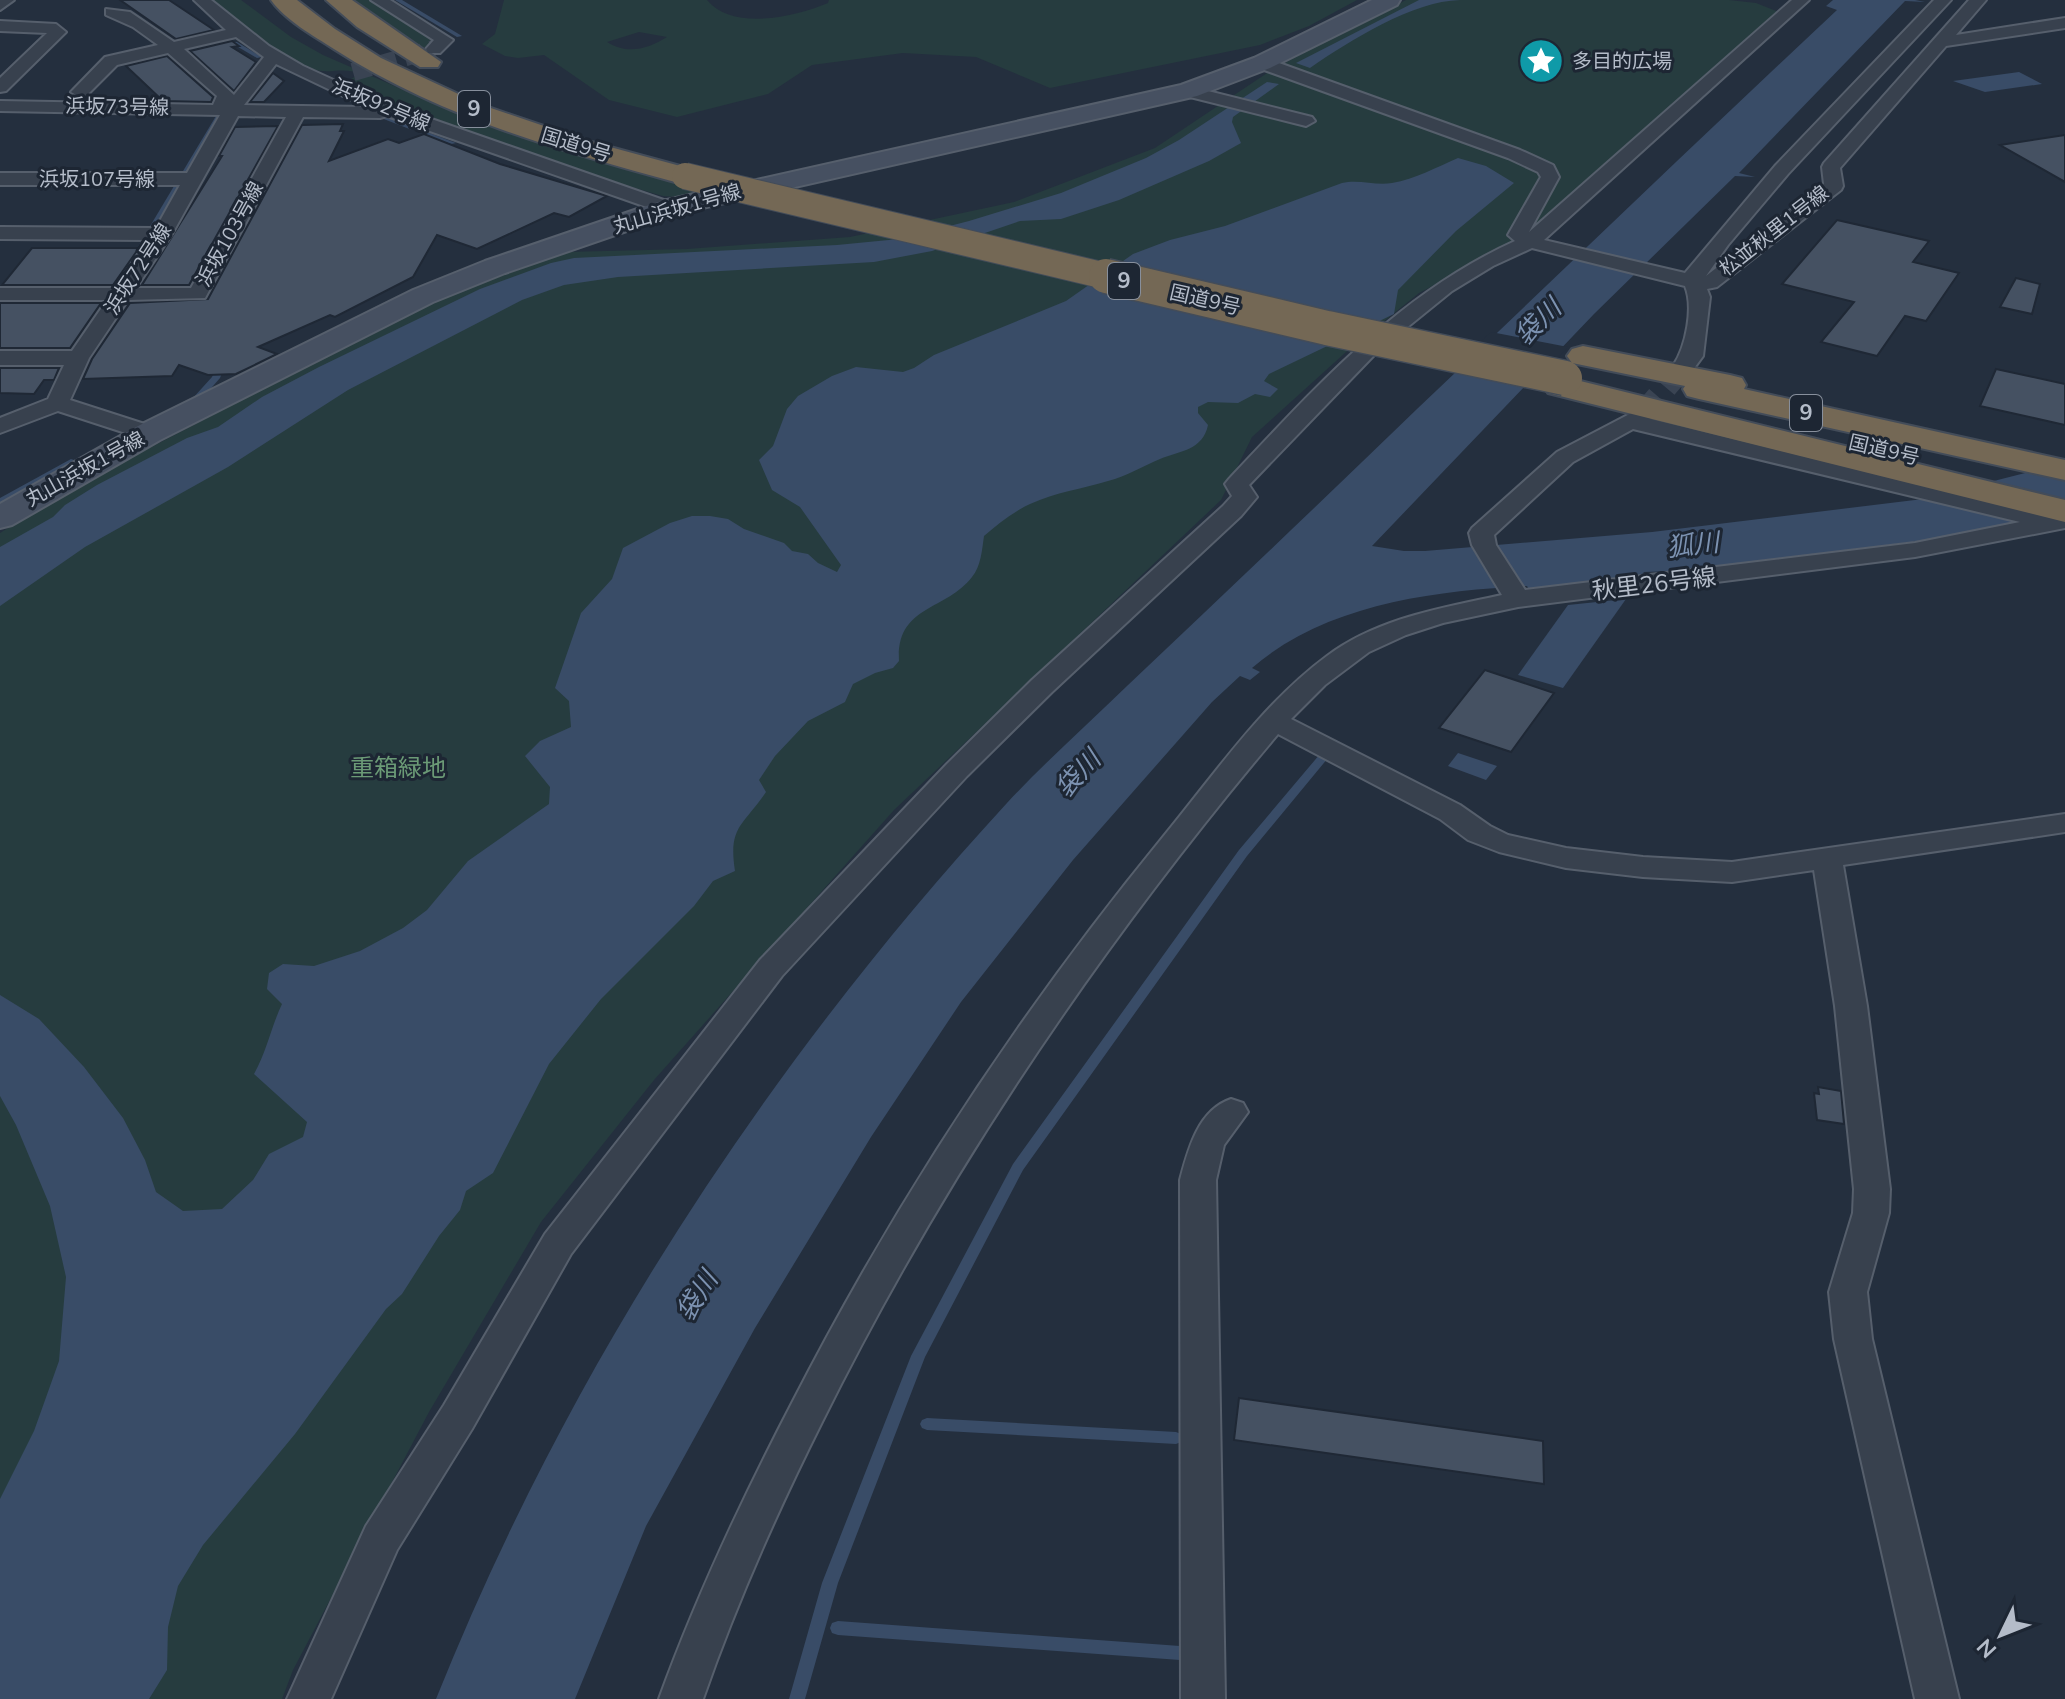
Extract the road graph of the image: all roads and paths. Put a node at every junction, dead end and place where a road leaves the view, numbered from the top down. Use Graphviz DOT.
graph roads {
  1 [pos="6,0"];
  2 [pos="202,0"];
  3 [pos="315,0"];
  4 [pos="338,0"];
  5 [pos="379,0"];
  6 [pos="1389,0"];
  7 [pos="1801,0"];
  8 [pos="1943,0"];
  9 [pos="1978,0"];
  10 [pos="272,4"];
  11 [pos="0,5"];
  12 [pos="112,12"];
  13 [pos="2065,23"];
  14 [pos="0,26"];
  15 [pos="238,32"];
  16 [pos="1942,42"];
  17 [pos="169,47"];
  18 [pos="434,49"];
  19 [pos="274,55"];
  20 [pos="1262,63"];
  21 [pos="353,72"];
  22 [pos="324,81"];
  23 [pos="0,87"];
  24 [pos="474,91"];
  25 [pos="1188,91"];
  26 [pos="80,92"];
  27 [pos="227,105"];
  28 [pos="0,106"];
  29 [pos="298,110"];
  30 [pos="394,113"];
  31 [pos="1306,121"];
  32 [pos="695,171"];
  33 [pos="0,179"];
  34 [pos="194,179"];
  35 [pos="668,208"];
  36 [pos="0,233"];
  37 [pos="162,234"];
  38 [pos="1536,244"];
  39 [pos="1683,278"];
  40 [pos="0,294"];
  41 [pos="123,294"];
  42 [pos="0,358"];
  43 [pos="78,358"];
  44 [pos="1684,366"];
  45 [pos="1572,371"];
  46 [pos="57,403"];
  47 [pos="0,426"];
  48 [pos="149,433"];
  49 [pos="2054,462"];
  50 [pos="1942,489"];
  51 [pos="2065,490"];
  52 [pos="0,518"];
  53 [pos="2056,519"];
  54 [pos="1515,594"];
  55 [pos="1276,722"];
  56 [pos="2065,823"];
  57 [pos="1827,859"];
  58 [pos="1231,1112"];
  59 [pos="309,1699"];
  60 [pos="681,1699"];
  61 [pos="1203,1699"];
  62 [pos="1937,1699"];
  1 -- 11 [label="street"];
  2 -- 15 [label="street, 浜坂92号線"];
  3 -- 24 [label="highway, 国道9号 / 9"];
  4 -- 24 [label="highway"];
  5 -- 18 [label="street"];
  6 -- 20 [label="street, 丸山浜坂1号線"];
  7 -- 38 [label="street"];
  8 -- 39 [label="street"];
  9 -- 16 [label="street, 松並秋里1号線"];
  10 -- 32 [label="highway, 国道9号 / 9"];
  12 -- 17 [label="street"];
  13 -- 16 [label="street"];
  14 -- 23 [label="street"];
  15 -- 17 [label="street"];
  15 -- 19 [label="street, 浜坂92号線"];
  16 -- 39 [label="street, 松並秋里1号線"];
  17 -- 26 [label="street"];
  17 -- 27 [label="street"];
  19 -- 22 [label="street, 浜坂92号線"];
  19 -- 27 [label="street, 浜坂72号線"];
  20 -- 25 [label="street, 丸山浜坂1号線"];
  20 -- 38 [label="street"];
  21 -- 22 [label="street"];
  22 -- 30 [label="street, 浜坂92号線"];
  24 -- 32 [label="highway, 国道9号 / 9"];
  25 -- 31 [label="street"];
  25 -- 35 [label="street, 丸山浜坂1号線"];
  27 -- 28 [label="street, 浜坂73号線"];
  27 -- 29 [label="street, 浜坂73号線"];
  27 -- 34 [label="street, 浜坂72号線"];
  29 -- 30 [label="street, 浜坂73号線"];
  29 -- 41 [label="street, 浜坂103号線"];
  30 -- 35 [label="street, 浜坂92号線"];
  32 -- 45 [label="highway, 国道9号 / 9, bridge"];
  33 -- 34 [label="street, 浜坂107号線"];
  34 -- 37 [label="street, 浜坂72号線"];
  35 -- 48 [label="street, 丸山浜坂1号線"];
  36 -- 37 [label="street"];
  37 -- 41 [label="street, 浜坂72号線"];
  38 -- 39 [label="street, 松並秋里1号線"];
  38 -- 59 [label="street"];
  39 -- 44 [label="street"];
  40 -- 41 [label="street"];
  41 -- 43 [label="street, 浜坂72号線"];
  42 -- 43 [label="street"];
  43 -- 46 [label="street, 浜坂72号線"];
  45 -- 49 [label="highway, 国道9号 / 9"];
  45 -- 50 [label="highway"];
  45 -- 51 [label="highway, 国道9号 / 9"];
  46 -- 47 [label="street"];
  46 -- 48 [label="street"];
  48 -- 52 [label="street, 丸山浜坂1号線"];
  50 -- 53 [label="highway"];
  50 -- 54 [label="street"];
  53 -- 54 [label="street, 秋里26号線"];
  54 -- 55 [label="street, 秋里26号線"];
  55 -- 57 [label="street"];
  55 -- 60 [label="street, 秋里26号線"];
  56 -- 57 [label="street"];
  57 -- 62 [label="street"];
  58 -- 61 [label="street"];
}
